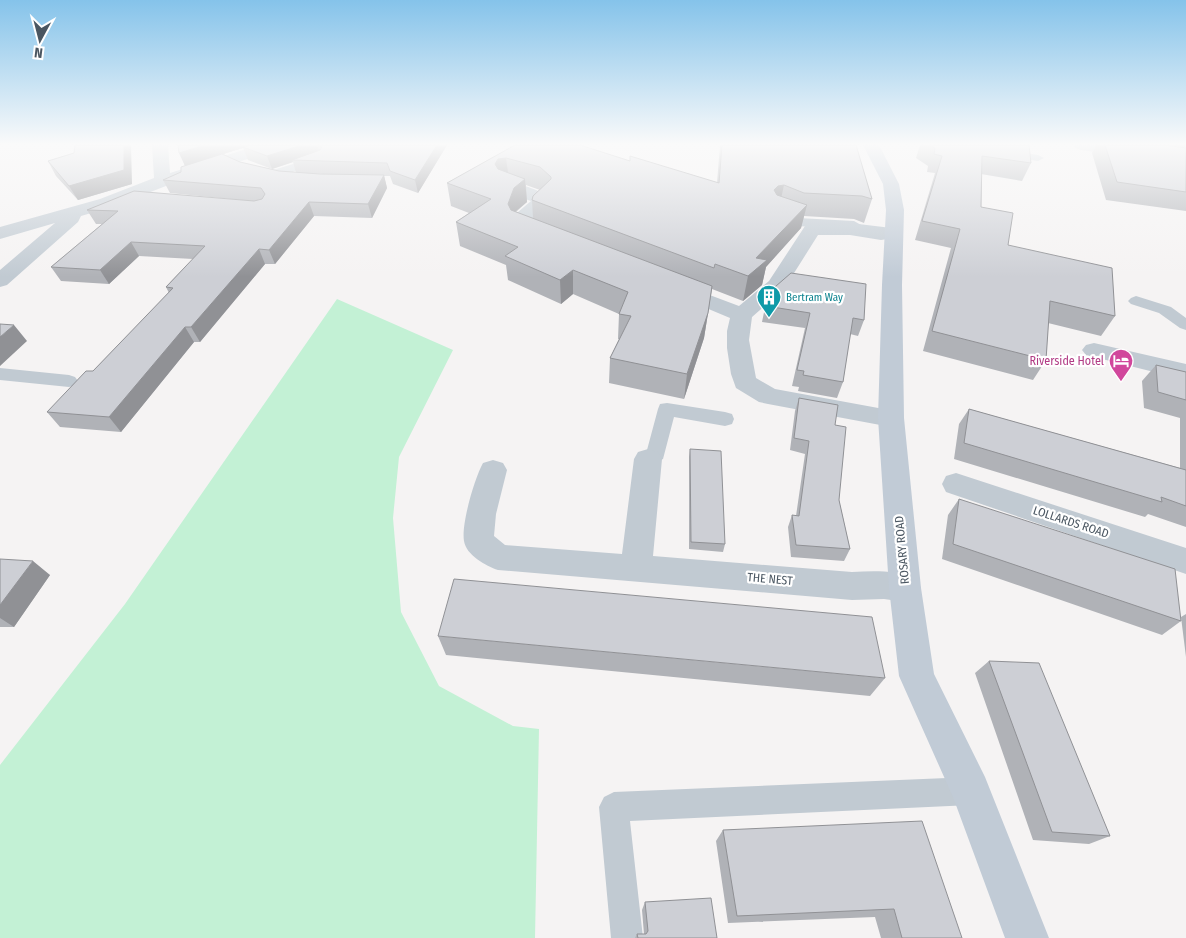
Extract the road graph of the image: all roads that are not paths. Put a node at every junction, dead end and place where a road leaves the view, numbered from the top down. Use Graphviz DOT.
graph roads {
  1 [pos="144,189"];
  2 [pos="511,189"];
  3 [pos="892,189"];
  4 [pos="131,194"];
  5 [pos="158,199"];
  6 [pos="70,213"];
  7 [pos="778,214"];
  8 [pos="0,233"];
  9 [pos="893,233"];
  10 [pos="566,245"];
  11 [pos="0,281"];
  12 [pos="657,281"];
  13 [pos="1136,301"];
  14 [pos="742,315"];
  15 [pos="1186,325"];
  16 [pos="1094,350"];
  17 [pos="1186,372"];
  18 [pos="0,374"];
  19 [pos="69,381"];
  20 [pos="891,418"];
  21 [pos="725,419"];
  22 [pos="648,459"];
  23 [pos="493,470"];
  24 [pos="956,484"];
  25 [pos="1186,560"];
  26 [pos="636,568"];
  27 [pos="905,588"];
  28 [pos="971,791"];
  29 [pos="627,938"];
  30 [pos="1027,938"];
  1 -- 4 [label="street"];
  2 -- 10 [label="street"];
  3 -- 9 [label="street, ROSARY ROAD"];
  4 -- 5 [label="street"];
  4 -- 6 [label="street"];
  6 -- 8 [label="street"];
  6 -- 11 [label="street"];
  7 -- 9 [label="lane"];
  9 -- 14 [label="street"];
  9 -- 20 [label="street, ROSARY ROAD"];
  12 -- 14 [label="street"];
  13 -- 15 [label="lane"];
  14 -- 20 [label="street"];
  16 -- 17 [label="street"];
  18 -- 19 [label="lane"];
  20 -- 27 [label="street, ROSARY ROAD"];
  21 -- 22 [label="lane"];
  22 -- 26 [label="street"];
  23 -- 26 [label="street, THE NEST"];
  24 -- 25 [label="street, LOLLARDS ROAD"];
  26 -- 27 [label="street, THE NEST"];
  27 -- 28 [label="street, ROSARY ROAD"];
  28 -- 29 [label="lane"];
  28 -- 30 [label="street, ROSARY ROAD"];
}
